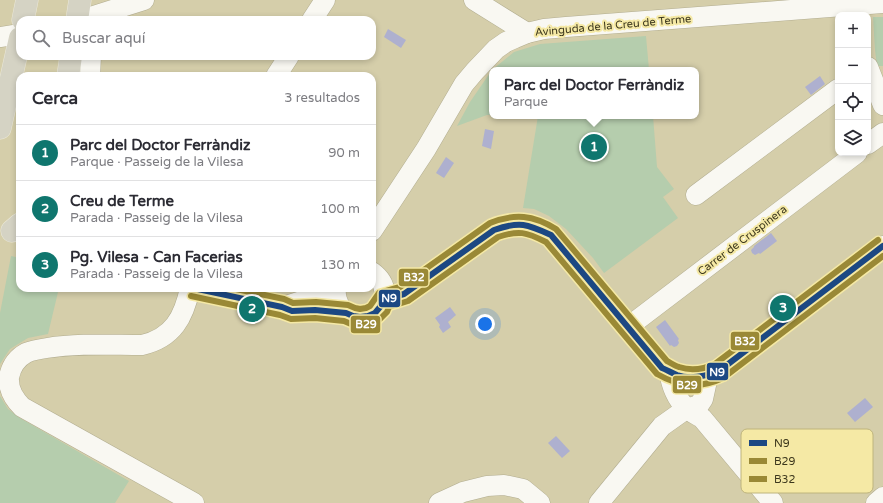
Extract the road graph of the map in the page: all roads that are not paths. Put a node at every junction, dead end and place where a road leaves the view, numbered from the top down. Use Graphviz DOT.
graph roads {
  1 [pos="27,0"];
  2 [pos="80,0"];
  3 [pos="144,0"];
  4 [pos="325,0"];
  5 [pos="474,0"];
  6 [pos="883,3"];
  7 [pos="862,7"];
  8 [pos="24,16"];
  9 [pos="78,16"];
  10 [pos="98,16"];
  11 [pos="315,16"];
  12 [pos="526,33"];
  13 [pos="15,39"];
  14 [pos="71,60"];
  15 [pos="91,60"];
  16 [pos="286,60"];
  17 [pos="69,72"];
  18 [pos="90,72"];
  19 [pos="279,72"];
  20 [pos="871,75"];
  21 [pos="835,91"];
  22 [pos="883,105"];
  23 [pos="0,128"];
  24 [pos="883,133"];
  25 [pos="871,142"];
  26 [pos="853,156"];
  27 [pos="696,195"];
  28 [pos="376,225"];
  29 [pos="883,246"];
  30 [pos="379,284"];
  31 [pos="190,292"];
  32 [pos="210,292"];
  33 [pos="323,292"];
  34 [pos="336,292"];
  35 [pos="282,307"];
  36 [pos="346,313"];
  37 [pos="628,327"];
  38 [pos="669,371"];
  39 [pos="700,377"];
  40 [pos="696,411"];
  41 [pos="741,465"];
  42 [pos="765,493"];
  43 [pos="883,497"];
  44 [pos="194,503"];
  45 [pos="439,503"];
  46 [pos="540,503"];
  47 [pos="600,503"];
  48 [pos="773,503"];
  49 [pos="876,503"];
  1 -- 8 [label="highway"];
  2 -- 9 [label="highway"];
  3 -- 10 [label="street"];
  4 -- 11 [label="street"];
  5 -- 12 [label="street"];
  6 -- 7 [label="street, Avinguda de la Creu de Terme"];
  7 -- 12 [label="street, Avinguda de la Creu de Terme"];
  12 -- 28 [label="street, Avinguda de la Creu de Terme"];
  13 -- 23 [label="highway"];
  14 -- 17 [label="highway"];
  15 -- 18 [label="street"];
  16 -- 19 [label="street"];
  20 -- 22 [label="street"];
  21 -- 27 [label="street"];
  24 -- 25 [label="street"];
  26 -- 37 [label="street, Carrer de Cruspinera"];
  29 -- 39 [label="street"];
  30 -- 36 [label="street"];
  30 -- 37 [label="street"];
  31 -- 44 [label="street"];
  32 -- 35 [label="street"];
  33 -- 35 [label="street"];
  34 -- 36 [label="street"];
  35 -- 36 [label="street"];
  37 -- 38 [label="street"];
  38 -- 39 [label="street"];
  38 -- 40 [label="street"];
  39 -- 40 [label="street"];
  40 -- 41 [label="street"];
  40 -- 47 [label="street"];
  42 -- 48 [label="street"];
  43 -- 49 [label="street"];
  45 -- 46 [label="street"];
}
